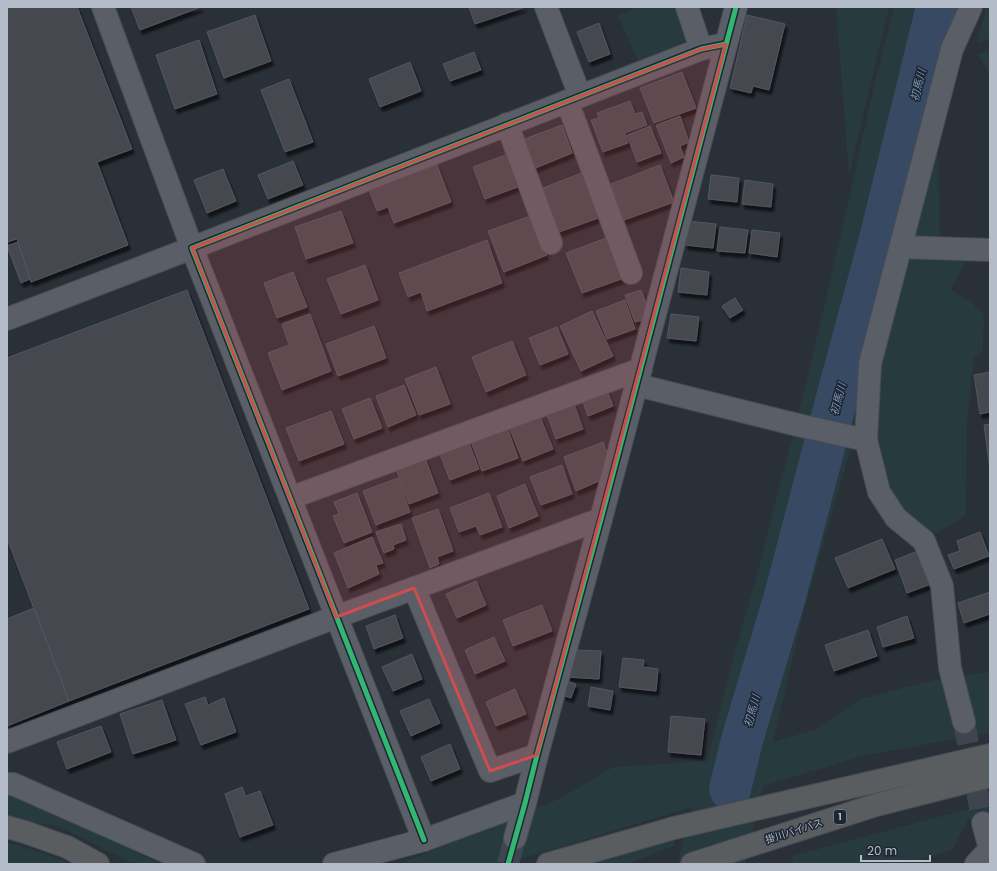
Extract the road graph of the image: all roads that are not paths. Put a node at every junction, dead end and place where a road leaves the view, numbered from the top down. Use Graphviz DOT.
graph roads {
  1 [pos="103,7"];
  2 [pos="546,7"];
  3 [pos="687,7"];
  4 [pos="736,7"];
  5 [pos="971,7"];
  6 [pos="726,44"];
  7 [pos="701,49"];
  8 [pos="574,98"];
  9 [pos="507,124"];
  10 [pos="551,243"];
  11 [pos="901,246"];
  12 [pos="192,248"];
  13 [pos="990,250"];
  14 [pos="631,273"];
  15 [pos="7,320"];
  16 [pos="639,377"];
  17 [pos="858,438"];
  18 [pos="290,498"];
  19 [pos="601,519"];
  20 [pos="414,588"];
  21 [pos="336,617"];
  22 [pos="964,722"];
  23 [pos="7,742"];
  24 [pos="537,755"];
  25 [pos="990,755"];
  26 [pos="990,776"];
  27 [pos="7,784"];
  28 [pos="526,803"];
  29 [pos="983,823"];
  30 [pos="7,827"];
  31 [pos="515,838"];
  32 [pos="424,840"];
  33 [pos="990,849"];
  34 [pos="98,864"];
  35 [pos="194,864"];
  36 [pos="334,864"];
  37 [pos="548,864"];
  38 [pos="692,864"];
  39 [pos="976,864"];
  1 -- 12 [label="street"];
  2 -- 8 [label="street"];
  3 -- 7 [label="street"];
  4 -- 6 [label="street"];
  5 -- 11 [label="street"];
  6 -- 7 [label="street"];
  6 -- 16 [label="street"];
  7 -- 8 [label="street"];
  8 -- 9 [label="street"];
  8 -- 14 [label="street"];
  9 -- 10 [label="street"];
  9 -- 12 [label="street"];
  11 -- 13 [label="street"];
  11 -- 17 [label="street"];
  12 -- 15 [label="street"];
  12 -- 18 [label="street"];
  16 -- 17 [label="street"];
  16 -- 18 [label="street"];
  16 -- 19 [label="street"];
  17 -- 22 [label="street"];
  18 -- 21 [label="street"];
  19 -- 20 [label="street"];
  19 -- 24 [label="street"];
  20 -- 21 [label="street"];
  20 -- 24 [label="street"];
  21 -- 23 [label="street"];
  21 -- 32 [label="street"];
  24 -- 28 [label="street"];
  25 -- 37 [label="highway"];
  26 -- 38 [label="highway, 掛川バイパス / 1"];
  27 -- 35 [label="street"];
  28 -- 31 [label="street"];
  28 -- 32 [label="street"];
  29 -- 33 [label="street"];
  30 -- 34 [label="highway"];
  32 -- 36 [label="street"];
  33 -- 39 [label="street"];
}
